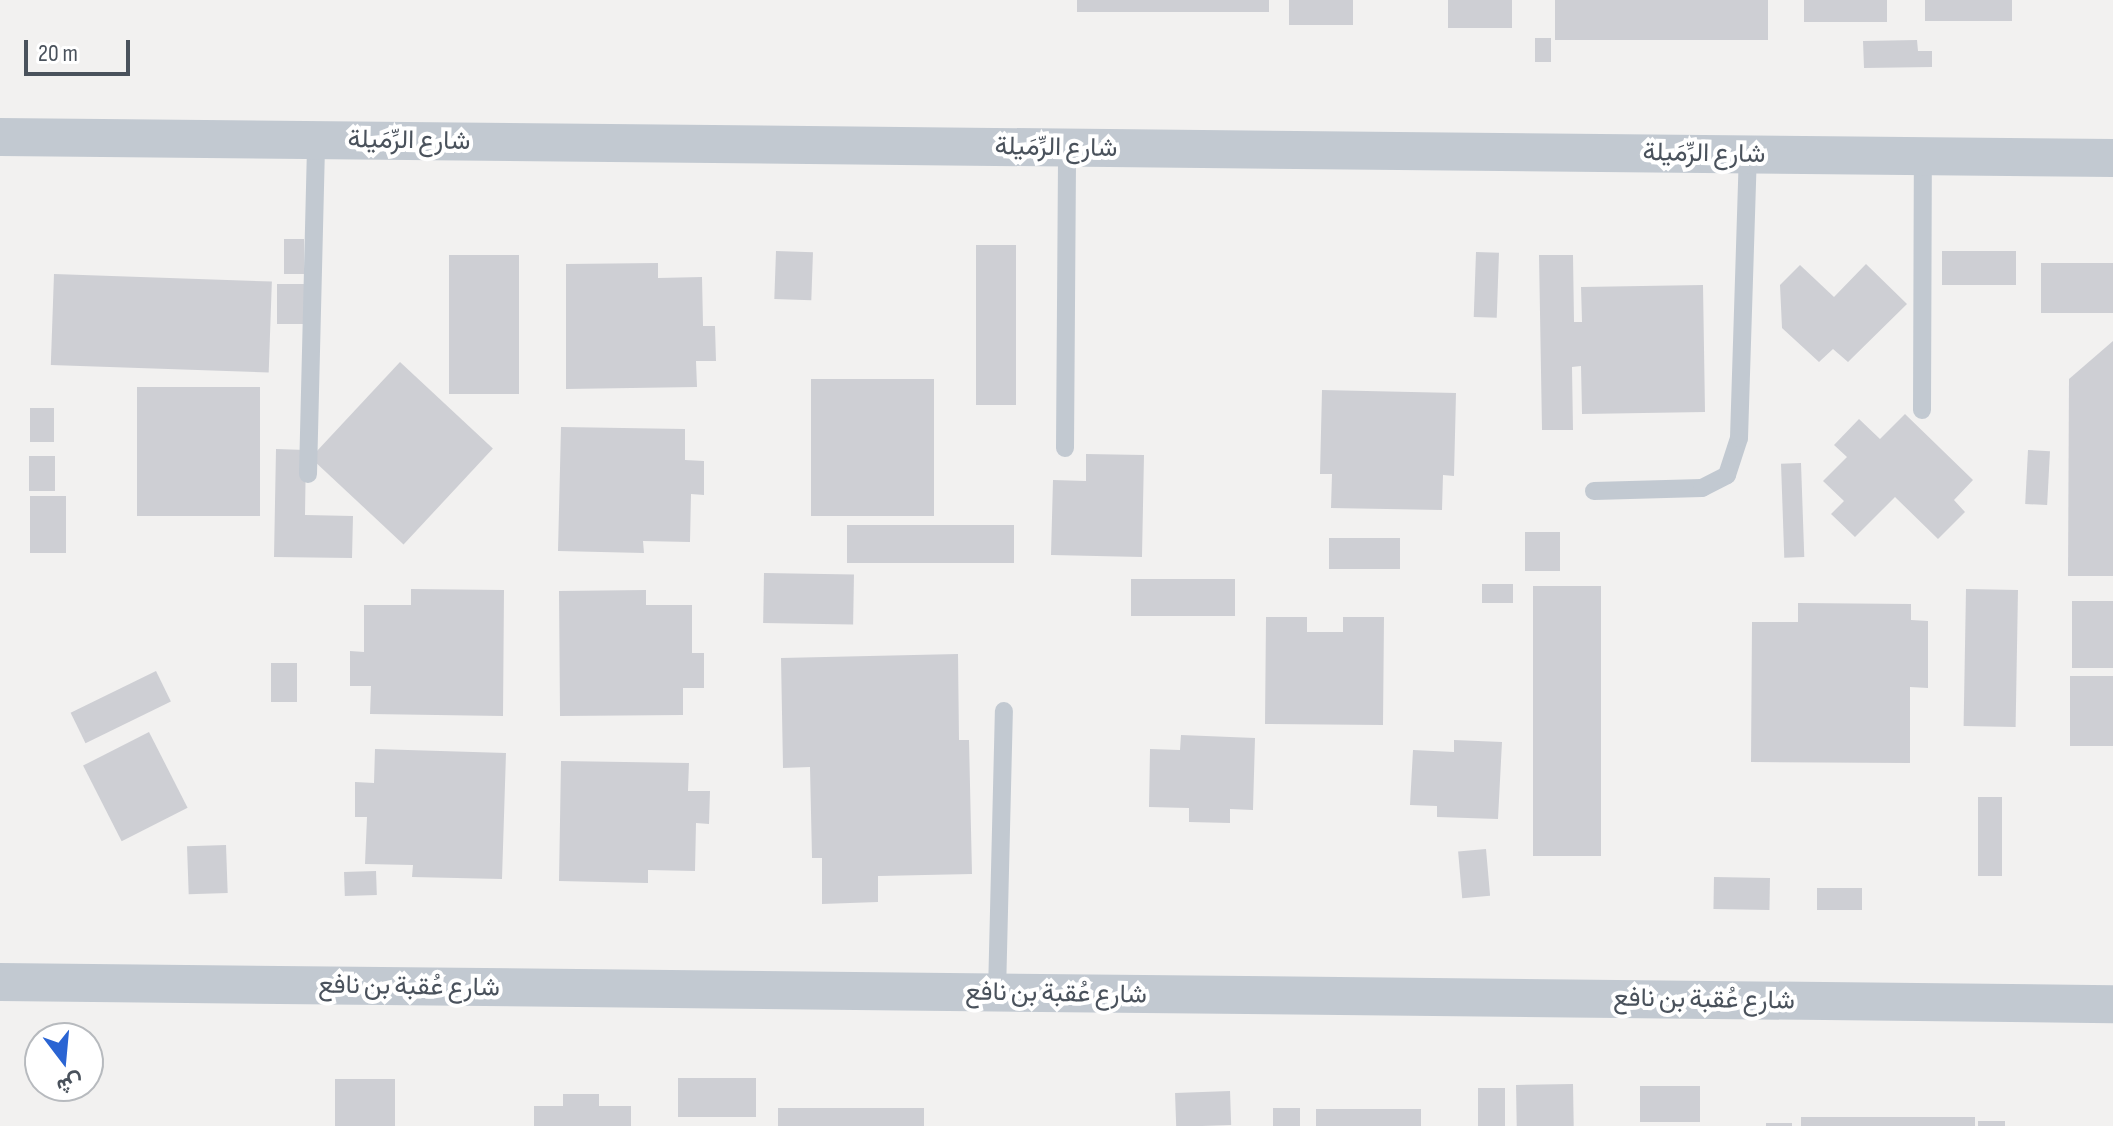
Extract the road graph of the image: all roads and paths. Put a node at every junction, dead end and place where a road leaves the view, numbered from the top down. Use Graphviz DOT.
graph roads {
  1 [pos="0,137"];
  2 [pos="316,140"];
  3 [pos="1067,148"];
  4 [pos="1748,155"];
  5 [pos="1923,156"];
  6 [pos="2113,158"];
  7 [pos="1922,410"];
  8 [pos="1065,448"];
  9 [pos="308,474"];
  10 [pos="1594,491"];
  11 [pos="1004,711"];
  12 [pos="0,982"];
  13 [pos="997,993"];
  14 [pos="2113,1004"];
  1 -- 2 [label="street, شارع الرِّمَيلة"];
  2 -- 3 [label="street, شارع الرِّمَيلة"];
  2 -- 9 [label="lane"];
  3 -- 4 [label="street, شارع الرِّمَيلة"];
  3 -- 8 [label="lane"];
  4 -- 5 [label="street, شارع الرِّمَيلة"];
  4 -- 10 [label="lane"];
  5 -- 6 [label="street, شارع الرِّمَيلة"];
  5 -- 7 [label="lane"];
  11 -- 13 [label="lane"];
  12 -- 13 [label="street, شارع عُقبة بن نافع"];
  13 -- 14 [label="street, شارع عُقبة بن نافع"];
}
